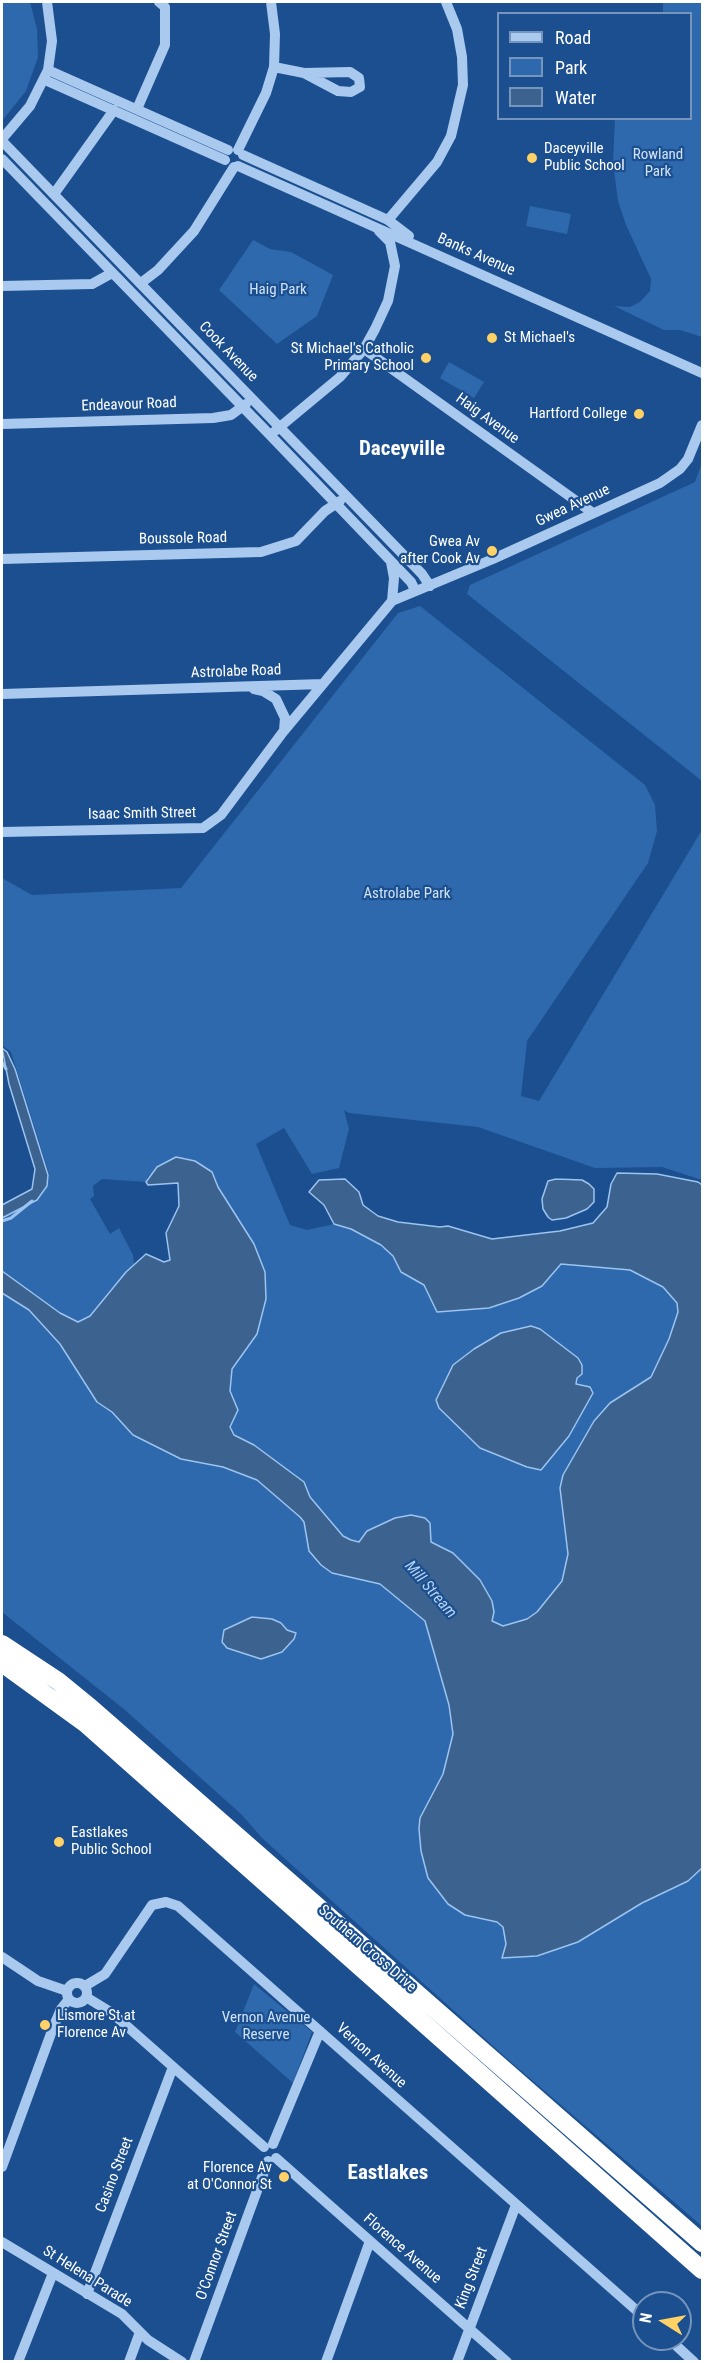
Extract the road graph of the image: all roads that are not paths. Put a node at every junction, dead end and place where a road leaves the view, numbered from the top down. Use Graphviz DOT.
graph roads {
  1 [pos="47,2"];
  2 [pos="271,2"];
  3 [pos="446,2"];
  4 [pos="165,3"];
  5 [pos="274,67"];
  6 [pos="304,73"];
  7 [pos="46,75"];
  8 [pos="137,109"];
  9 [pos="114,110"];
  10 [pos="2,140"];
  11 [pos="233,158"];
  12 [pos="2,159"];
  13 [pos="54,194"];
  14 [pos="388,220"];
  15 [pos="374,227"];
  16 [pos="112,273"];
  17 [pos="141,283"];
  18 [pos="2,286"];
  19 [pos="364,349"];
  20 [pos="702,367"];
  21 [pos="702,373"];
  22 [pos="252,398"];
  23 [pos="242,407"];
  24 [pos="2,424"];
  25 [pos="702,425"];
  26 [pos="274,431"];
  27 [pos="345,496"];
  28 [pos="336,504"];
  29 [pos="593,513"];
  30 [pos="2,559"];
  31 [pos="391,562"];
  32 [pos="430,586"];
  33 [pos="416,590"];
  34 [pos="392,602"];
  35 [pos="323,684"];
  36 [pos="242,687"];
  37 [pos="2,694"];
  38 [pos="284,732"];
  39 [pos="2,832"];
  40 [pos="2,1644"];
  41 [pos="2,1663"];
  42 [pos="2,1957"];
  43 [pos="86,1991"];
  44 [pos="68,1995"];
  45 [pos="320,2031"];
  46 [pos="172,2067"];
  47 [pos="543,2117"];
  48 [pos="564,2135"];
  49 [pos="269,2146"];
  50 [pos="272,2159"];
  51 [pos="2,2167"];
  52 [pos="516,2205"];
  53 [pos="370,2241"];
  54 [pos="2,2242"];
  55 [pos="702,2243"];
  56 [pos="702,2270"];
  57 [pos="52,2273"];
  58 [pos="87,2294"];
  59 [pos="632,2306"];
  60 [pos="470,2328"];
  61 [pos="140,2332"];
  62 [pos="683,2351"];
  63 [pos="18,2361"];
  64 [pos="129,2361"];
  65 [pos="182,2361"];
  66 [pos="194,2361"];
  67 [pos="326,2361"];
  68 [pos="457,2361"];
  69 [pos="507,2361"];
  70 [pos="694,2361"];
  1 -- 7 [label="street"];
  2 -- 5 [label="street"];
  3 -- 14 [label="street"];
  4 -- 8 [label="street"];
  5 -- 6 [label="street"];
  5 -- 11 [label="street"];
  7 -- 8 [label="street, Banks Avenue"];
  7 -- 9 [label="street, Banks Avenue"];
  7 -- 10 [label="street"];
  8 -- 11 [label="street, Banks Avenue"];
  9 -- 11 [label="street, Banks Avenue"];
  9 -- 13 [label="street"];
  10 -- 13 [label="street, Cook Avenue"];
  11 -- 14 [label="street, Banks Avenue"];
  11 -- 15 [label="street, Banks Avenue"];
  11 -- 17 [label="street"];
  12 -- 16 [label="street, Cook Avenue"];
  13 -- 17 [label="street, Cook Avenue"];
  14 -- 20 [label="street, Banks Avenue"];
  15 -- 19 [label="street"];
  15 -- 21 [label="street, Banks Avenue"];
  16 -- 18 [label="street"];
  16 -- 23 [label="street, Cook Avenue"];
  17 -- 22 [label="street, Cook Avenue"];
  19 -- 26 [label="street"];
  19 -- 29 [label="street, Haig Avenue"];
  22 -- 23 [label="street, Endeavour Road"];
  22 -- 26 [label="street, Cook Avenue"];
  23 -- 24 [label="street, Endeavour Road"];
  23 -- 26 [label="street, Cook Avenue"];
  25 -- 29 [label="street, Gwea Avenue"];
  26 -- 27 [label="street, Cook Avenue"];
  26 -- 28 [label="street, Cook Avenue"];
  27 -- 28 [label="street, Boussole Road"];
  27 -- 32 [label="street, Cook Avenue"];
  28 -- 30 [label="street, Boussole Road"];
  28 -- 31 [label="street, Cook Avenue"];
  29 -- 32 [label="street, Gwea Avenue"];
  31 -- 33 [label="street, Cook Avenue"];
  31 -- 34 [label="street"];
  32 -- 33 [label="street"];
  33 -- 34 [label="street"];
  34 -- 35 [label="street"];
  35 -- 36 [label="street, Astrolabe Road"];
  35 -- 38 [label="street, Isaac Smith Street"];
  36 -- 37 [label="street, Astrolabe Road"];
  36 -- 38 [label="street"];
  38 -- 39 [label="street, Isaac Smith Street"];
  40 -- 47 [label="highway, Southern Cross Drive"];
  41 -- 47 [label="highway, Southern Cross Drive"];
  42 -- 44 [label="street"];
  43 -- 44 [label="street"];
  43 -- 44 [label="street"];
  43 -- 45 [label="street, Vernon Avenue"];
  43 -- 46 [label="street"];
  44 -- 51 [label="street"];
  45 -- 49 [label="street"];
  45 -- 52 [label="street, Vernon Avenue"];
  46 -- 49 [label="street"];
  46 -- 58 [label="street, Casino Street"];
  47 -- 48 [label="highway, Southern Cross Drive"];
  48 -- 55 [label="highway, Southern Cross Drive"];
  48 -- 56 [label="highway, Southern Cross Drive"];
  49 -- 50 [label="street"];
  50 -- 53 [label="street, Florence Avenue"];
  50 -- 66 [label="street, O'Connor Street"];
  52 -- 59 [label="street, Vernon Avenue"];
  52 -- 60 [label="street, King Street"];
  53 -- 60 [label="street, Florence Avenue"];
  53 -- 67 [label="street"];
  54 -- 57 [label="street, St Helena Parade"];
  57 -- 58 [label="street, St Helena Parade"];
  57 -- 63 [label="street"];
  58 -- 61 [label="street, St Helena Parade"];
  60 -- 68 [label="street, King Street"];
  60 -- 69 [label="street, Florence Avenue"];
  61 -- 64 [label="street"];
  61 -- 65 [label="street, St Helena Parade"];
  62 -- 70 [label="street"];
}
